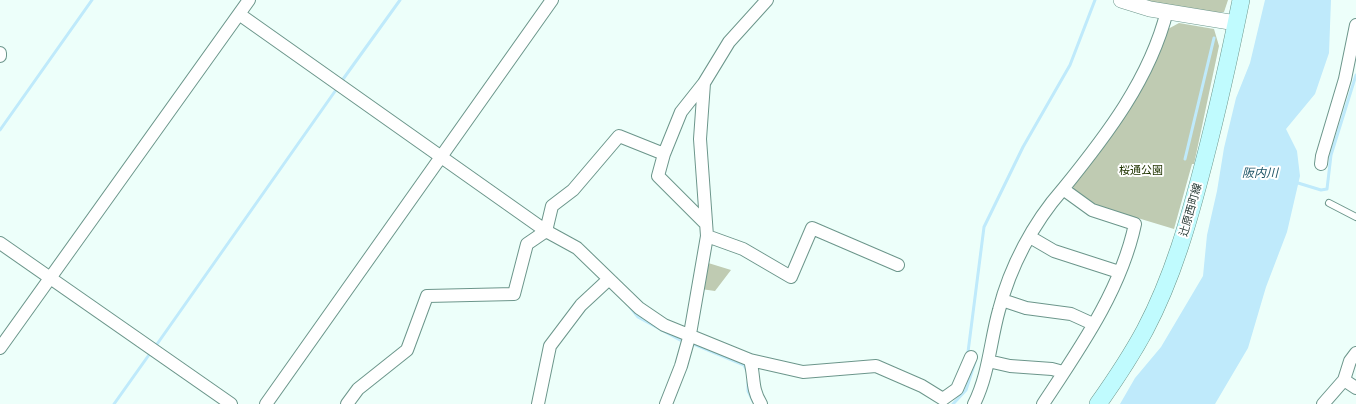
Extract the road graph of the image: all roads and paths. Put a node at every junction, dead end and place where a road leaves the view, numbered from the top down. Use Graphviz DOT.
graph roads {
  1 [pos="249,0"];
  2 [pos="552,0"];
  3 [pos="766,0"];
  4 [pos="1121,0"];
  5 [pos="1241,0"];
  6 [pos="1167,11"];
  7 [pos="239,14"];
  8 [pos="1236,23"];
  9 [pos="1356,25"];
  10 [pos="704,83"];
  11 [pos="664,154"];
  12 [pos="440,157"];
  13 [pos="1321,164"];
  14 [pos="1062,189"];
  15 [pos="1329,203"];
  16 [pos="1356,217"];
  17 [pos="546,230"];
  18 [pos="707,230"];
  19 [pos="1030,237"];
  20 [pos="0,243"];
  21 [pos="898,265"];
  22 [pos="1119,272"];
  23 [pos="50,277"];
  24 [pos="609,280"];
  25 [pos="1002,300"];
  26 [pos="1094,324"];
  27 [pos="690,334"];
  28 [pos="0,348"];
  29 [pos="1356,352"];
  30 [pos="971,357"];
  31 [pos="750,360"];
  32 [pos="988,361"];
  33 [pos="1063,372"];
  34 [pos="1344,380"];
  35 [pos="1356,388"];
  36 [pos="943,402"];
  37 [pos="231,404"];
  38 [pos="266,404"];
  39 [pos="347,404"];
  40 [pos="538,404"];
  41 [pos="666,404"];
  42 [pos="761,404"];
  43 [pos="974,404"];
  44 [pos="1043,404"];
  45 [pos="1098,404"];
  46 [pos="1323,404"];
  1 -- 7 [label="street"];
  2 -- 12 [label="street"];
  3 -- 10 [label="street"];
  4 -- 6 [label="street"];
  5 -- 8 [label="main road, 辻原西町線"];
  6 -- 8 [label="street"];
  6 -- 14 [label="street"];
  7 -- 12 [label="street"];
  7 -- 23 [label="street"];
  8 -- 45 [label="main road, 辻原西町線"];
  9 -- 13 [label="street"];
  10 -- 11 [label="street"];
  10 -- 18 [label="street"];
  11 -- 17 [label="street"];
  11 -- 18 [label="street"];
  12 -- 17 [label="street"];
  12 -- 38 [label="street"];
  14 -- 19 [label="street"];
  14 -- 22 [label="street"];
  15 -- 16 [label="lane"];
  17 -- 24 [label="street"];
  17 -- 39 [label="street"];
  18 -- 21 [label="street"];
  18 -- 27 [label="street"];
  19 -- 22 [label="street"];
  19 -- 25 [label="street"];
  20 -- 23 [label="street"];
  22 -- 26 [label="street"];
  23 -- 28 [label="street"];
  23 -- 37 [label="street"];
  24 -- 27 [label="street"];
  24 -- 40 [label="street"];
  25 -- 26 [label="street"];
  25 -- 32 [label="street"];
  26 -- 33 [label="street"];
  27 -- 31 [label="street"];
  27 -- 41 [label="street"];
  29 -- 34 [label="street"];
  30 -- 36 [label="street"];
  31 -- 36 [label="street"];
  31 -- 42 [label="street"];
  32 -- 33 [label="street"];
  32 -- 43 [label="street"];
  33 -- 44 [label="street"];
  34 -- 35 [label="street"];
  34 -- 46 [label="street"];
}
